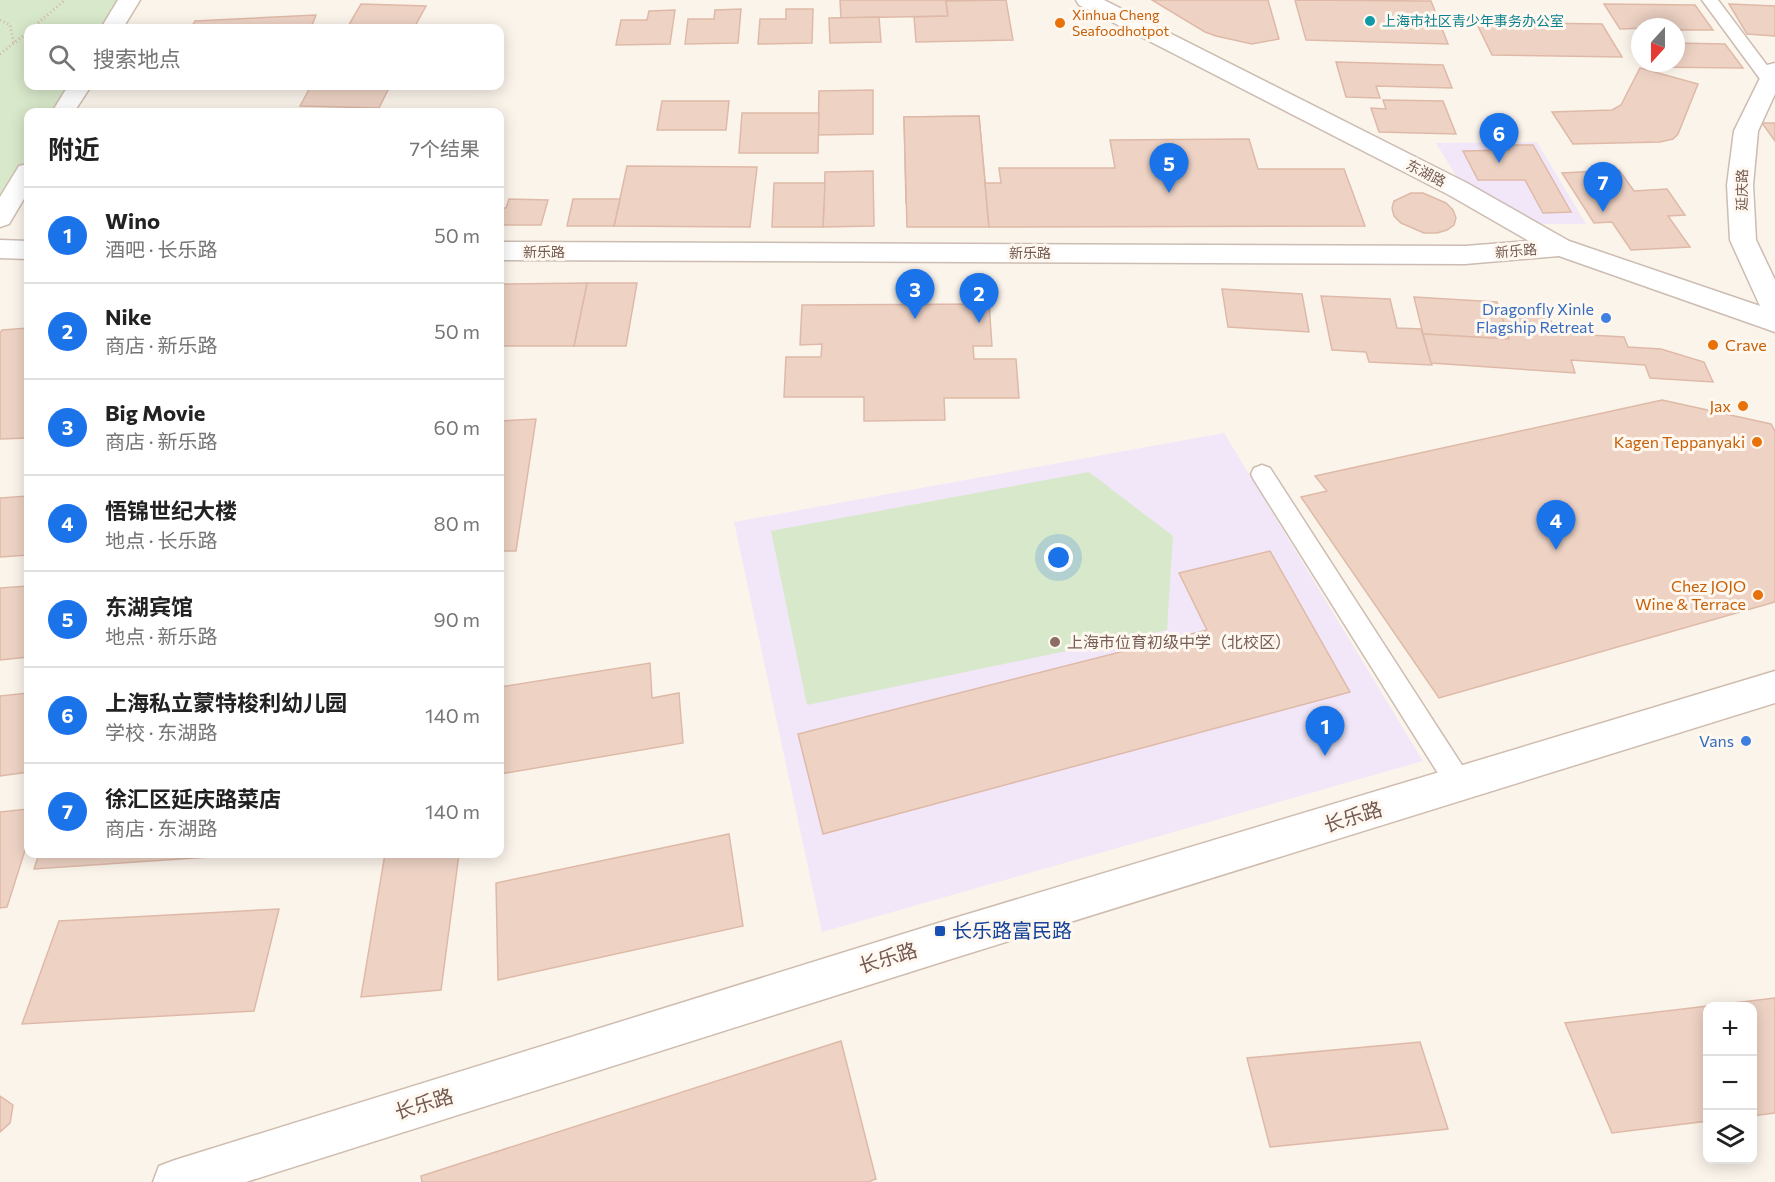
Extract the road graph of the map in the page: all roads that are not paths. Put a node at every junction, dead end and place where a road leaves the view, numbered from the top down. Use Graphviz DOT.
graph roads {
  1 [pos="129,0"];
  2 [pos="1087,0"];
  3 [pos="1710,0"];
  4 [pos="114,24"];
  5 [pos="1772,75"];
  6 [pos="77,90"];
  7 [pos="65,108"];
  8 [pos="24,179"];
  9 [pos="0,218"];
  10 [pos="1560,247"];
  11 [pos="0,249"];
  12 [pos="24,250"];
  13 [pos="504,251"];
  14 [pos="1775,309"];
  15 [pos="1775,322"];
  16 [pos="1262,474"];
  17 [pos="1775,687"];
  18 [pos="1460,785"];
  19 [pos="175,1182"];
  1 -- 4 [label="street"];
  2 -- 10 [label="street, 东湖路"];
  3 -- 5 [label="lane"];
  5 -- 14 [label="street, 延庆路"];
  6 -- 7 [label="street"];
  8 -- 9 [label="street"];
  10 -- 13 [label="street, 新乐路"];
  10 -- 15 [label="street, 东湖路"];
  11 -- 12 [label="street"];
  16 -- 18 [label="lane"];
  17 -- 18 [label="street, 长乐路"];
  18 -- 19 [label="street, 长乐路"];
}
